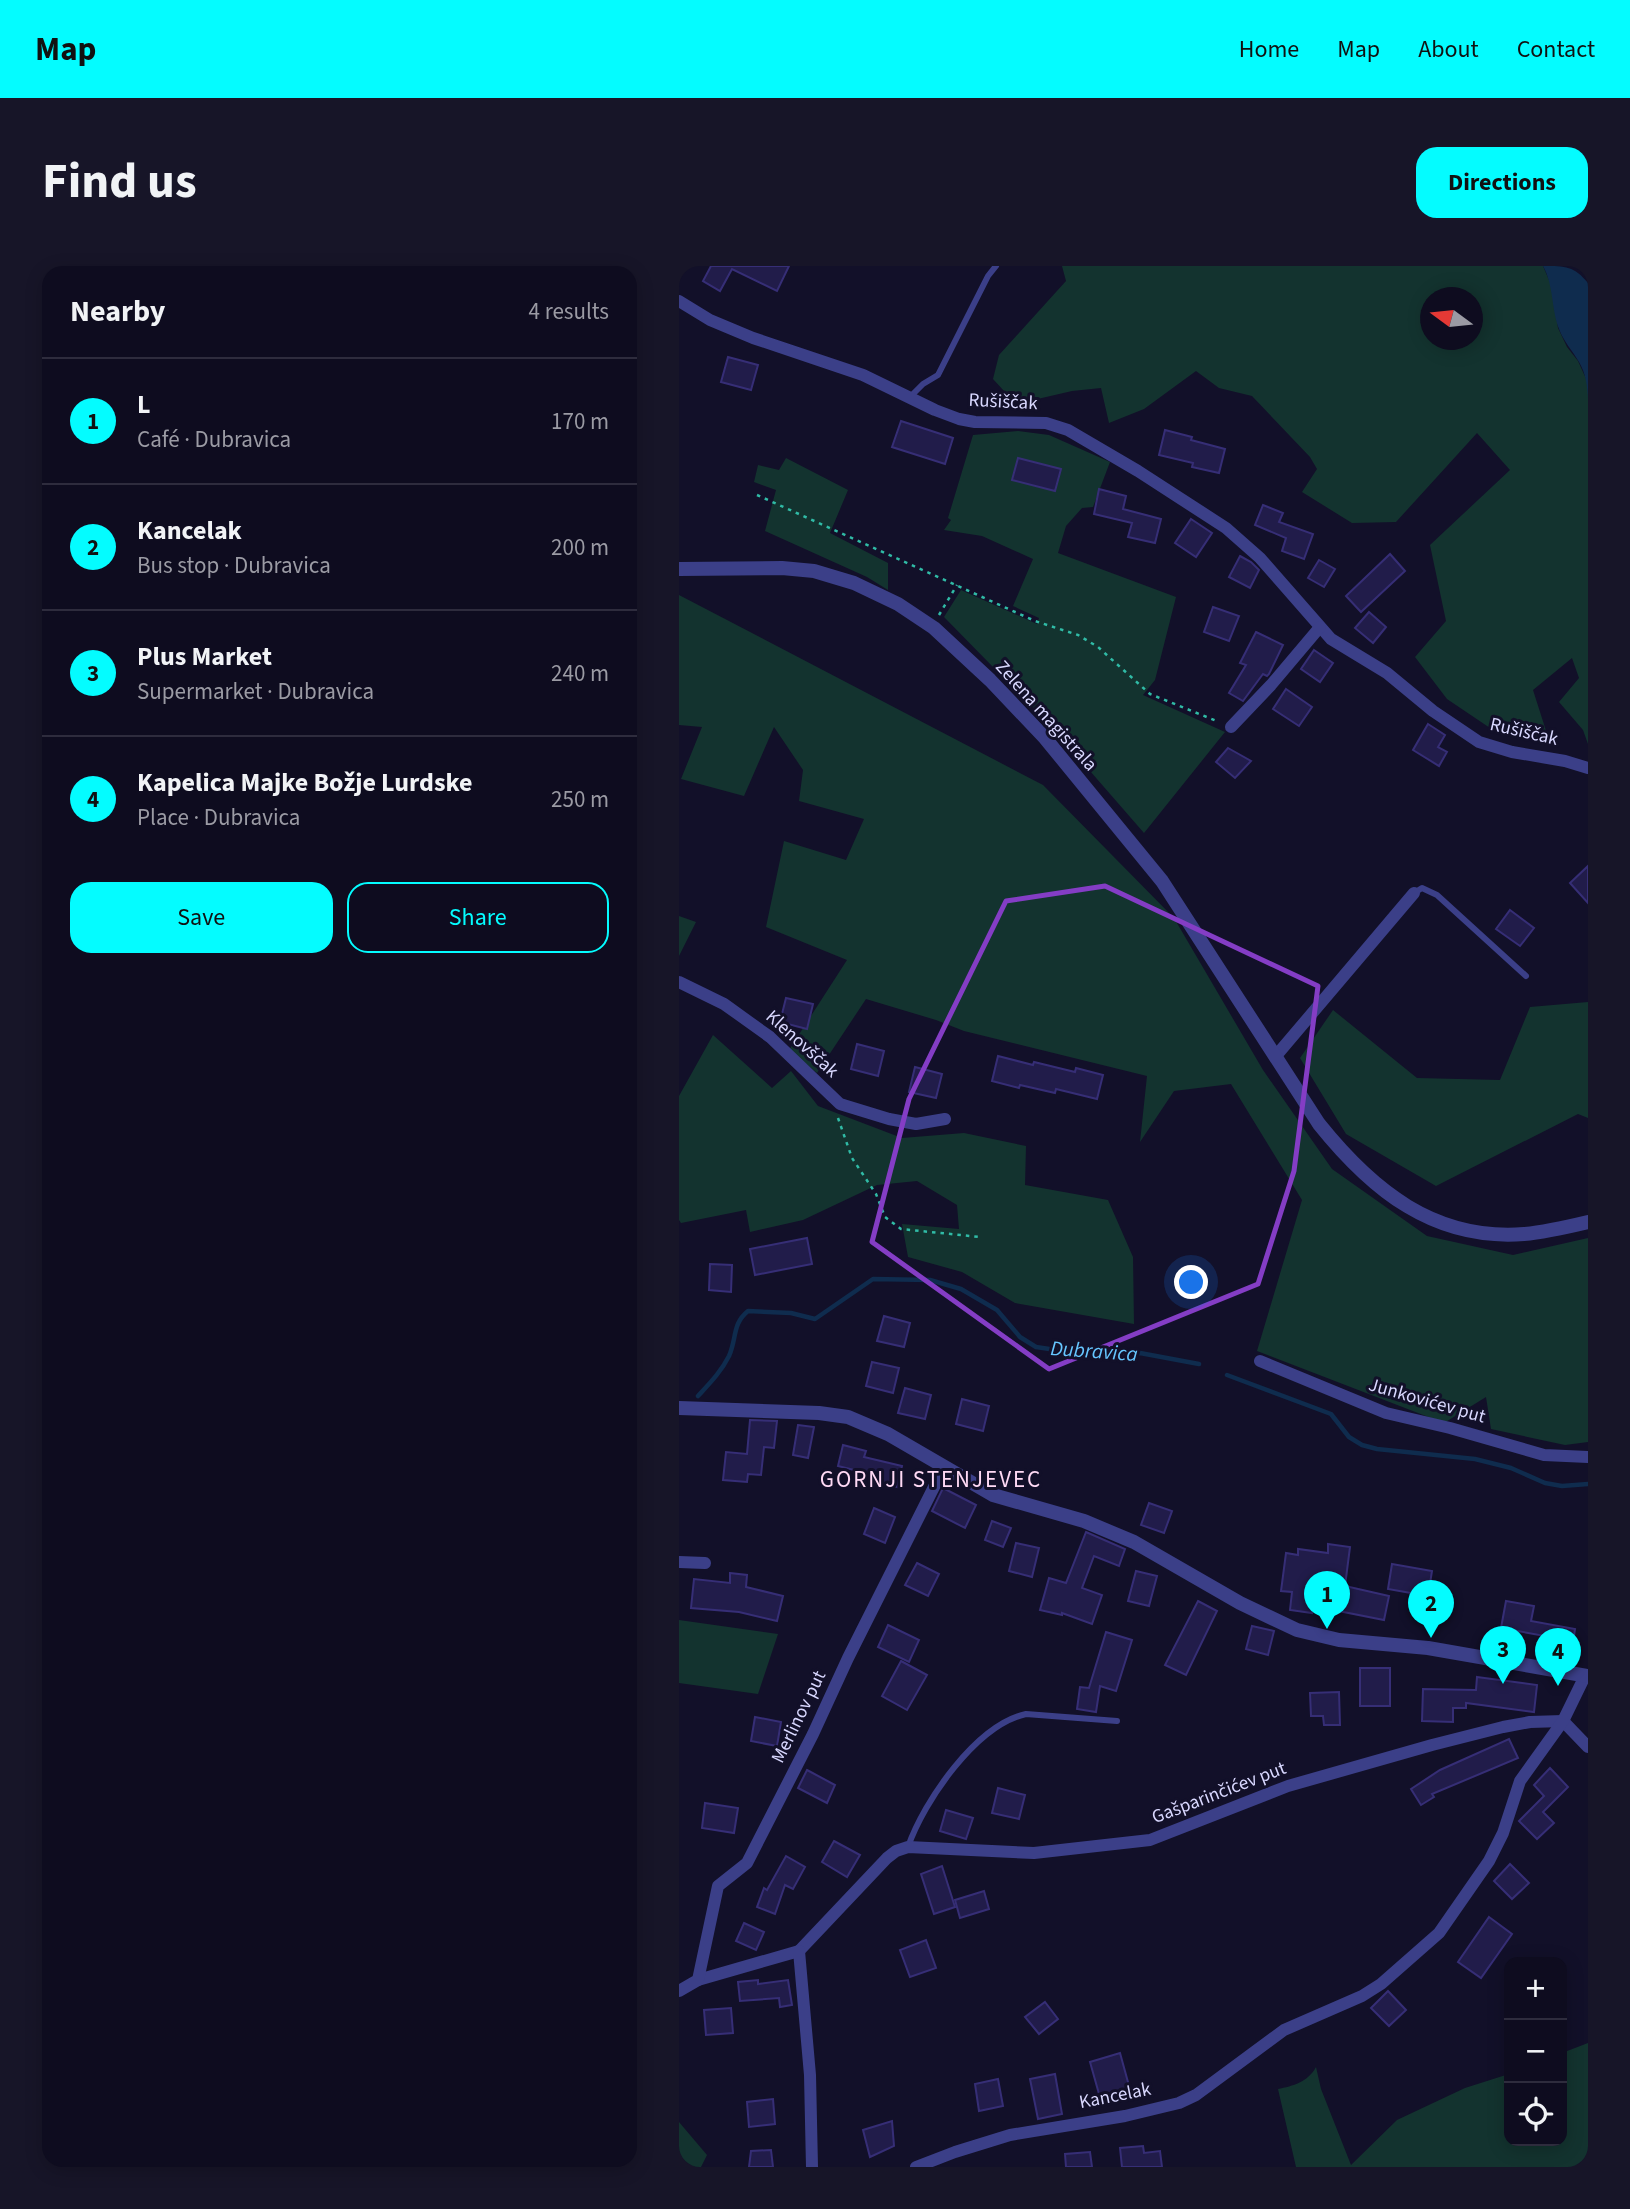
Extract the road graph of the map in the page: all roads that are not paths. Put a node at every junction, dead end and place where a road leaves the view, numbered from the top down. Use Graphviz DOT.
graph roads {
  1 [pos="996,266"];
  2 [pos="679,301"];
  3 [pos="910,397"];
  4 [pos="679,569"];
  5 [pos="1320,627"];
  6 [pos="1231,727"];
  7 [pos="1588,768"];
  8 [pos="1414,893"];
  9 [pos="1526,976"];
  10 [pos="679,982"];
  11 [pos="1275,1057"];
  12 [pos="945,1119"];
  13 [pos="1588,1222"];
  14 [pos="1260,1361"];
  15 [pos="679,1408"];
  16 [pos="1588,1457"];
  17 [pos="944,1467"];
  18 [pos="679,1562"];
  19 [pos="705,1563"];
  20 [pos="1587,1676"];
  21 [pos="1117,1721"];
  22 [pos="1563,1721"];
  23 [pos="1588,1747"];
  24 [pos="908,1847"];
  25 [pos="799,1951"];
  26 [pos="698,1980"];
  27 [pos="679,1991"];
  28 [pos="812,2167"];
  29 [pos="916,2167"];
  1 -- 3 [label="lane"];
  2 -- 3 [label="street, Rušiščak"];
  3 -- 5 [label="street, Rušiščak"];
  4 -- 11 [label="street, Zelena magistrala"];
  5 -- 6 [label="street"];
  5 -- 7 [label="street, Rušiščak"];
  8 -- 9 [label="lane"];
  8 -- 11 [label="street"];
  10 -- 12 [label="street, Klenovščak"];
  11 -- 13 [label="street, Zelena magistrala"];
  14 -- 16 [label="street, Junkovićev put"];
  15 -- 17 [label="street"];
  17 -- 20 [label="street"];
  17 -- 26 [label="street, Merlinov put"];
  18 -- 19 [label="street"];
  20 -- 22 [label="street, Kancelak"];
  21 -- 24 [label="lane"];
  22 -- 23 [label="street"];
  22 -- 24 [label="street, Gašparinčićev put"];
  22 -- 29 [label="street, Kancelak"];
  24 -- 25 [label="street"];
  25 -- 26 [label="street"];
  25 -- 28 [label="street"];
  26 -- 27 [label="street"];
}
